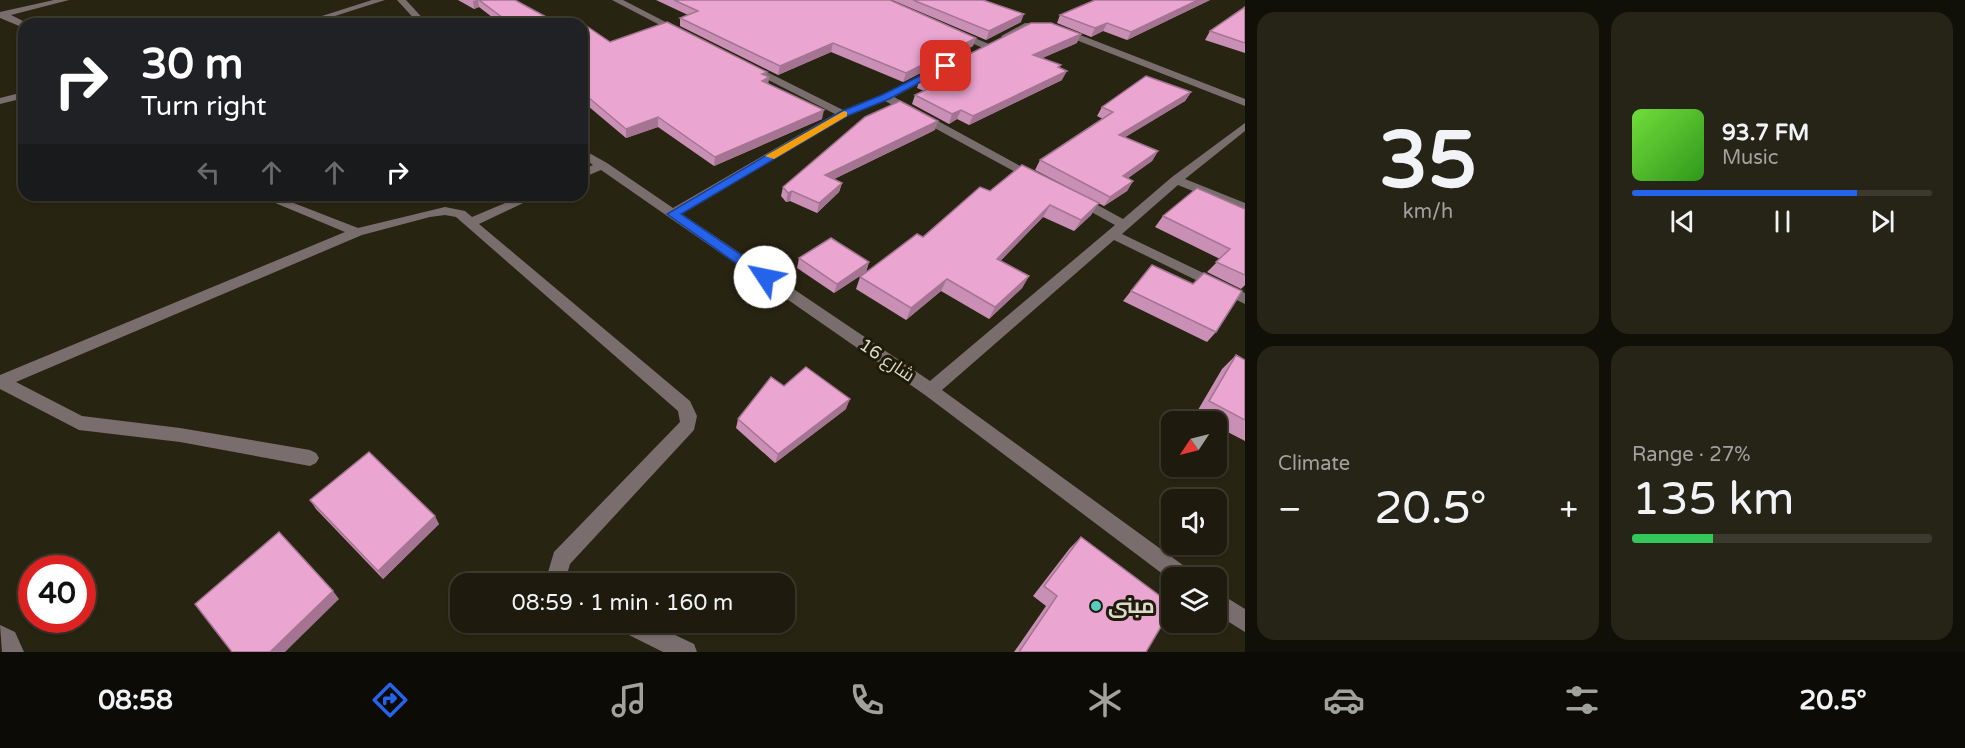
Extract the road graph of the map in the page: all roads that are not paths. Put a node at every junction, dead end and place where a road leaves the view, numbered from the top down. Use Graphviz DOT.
graph roads {
  1 [pos="65,0"];
  2 [pos="381,0"];
  3 [pos="401,0"];
  4 [pos="616,0"];
  5 [pos="1,14"];
  6 [pos="321,18"];
  7 [pos="418,18"];
  8 [pos="18,22"];
  9 [pos="954,32"];
  10 [pos="688,36"];
  11 [pos="986,46"];
  12 [pos="976,51"];
  13 [pos="740,62"];
  14 [pos="946,66"];
  15 [pos="18,96"];
  16 [pos="886,97"];
  17 [pos="0,101"];
  18 [pos="1245,102"];
  19 [pos="843,114"];
  20 [pos="1245,126"];
  21 [pos="588,156"];
  22 [pos="603,165"];
  23 [pos="588,171"];
  24 [pos="1176,180"];
  25 [pos="1051,186"];
  26 [pos="1072,197"];
  27 [pos="277,201"];
  28 [pos="520,201"];
  29 [pos="1245,208"];
  30 [pos="672,214"];
  31 [pos="470,223"];
  32 [pos="1119,230"];
  33 [pos="357,232"];
  34 [pos="1245,299"];
  35 [pos="1,382"];
  36 [pos="932,390"];
  37 [pos="310,458"];
  38 [pos="1170,567"];
  39 [pos="558,573"];
  40 [pos="1227,609"];
  41 [pos="1245,622"];
  42 [pos="647,633"];
  43 [pos="0,636"];
  44 [pos="13,652"];
  45 [pos="686,652"];
  1 -- 5 [label="street"];
  2 -- 6 [label="street"];
  3 -- 7 [label="street"];
  4 -- 10 [label="street"];
  5 -- 8 [label="street"];
  9 -- 11 [label="street"];
  11 -- 12 [label="street"];
  11 -- 18 [label="street"];
  13 -- 19 [label="street"];
  14 -- 16 [label="street"];
  15 -- 17 [label="street"];
  16 -- 19 [label="street"];
  16 -- 25 [label="street"];
  19 -- 30 [label="street"];
  20 -- 24 [label="street"];
  21 -- 22 [label="street, شارع 16"];
  22 -- 23 [label="street"];
  22 -- 30 [label="street, شارع 16"];
  24 -- 29 [label="street"];
  24 -- 32 [label="street"];
  26 -- 32 [label="street"];
  27 -- 33 [label="street"];
  28 -- 31 [label="street"];
  30 -- 36 [label="street, شارع 16"];
  31 -- 33 [label="street"];
  31 -- 39 [label="street"];
  32 -- 34 [label="street"];
  32 -- 36 [label="street"];
  33 -- 35 [label="street"];
  35 -- 37 [label="street"];
  36 -- 38 [label="street, شارع 16"];
  40 -- 41 [label="street"];
  42 -- 45 [label="street"];
  43 -- 44 [label="street"];
}
